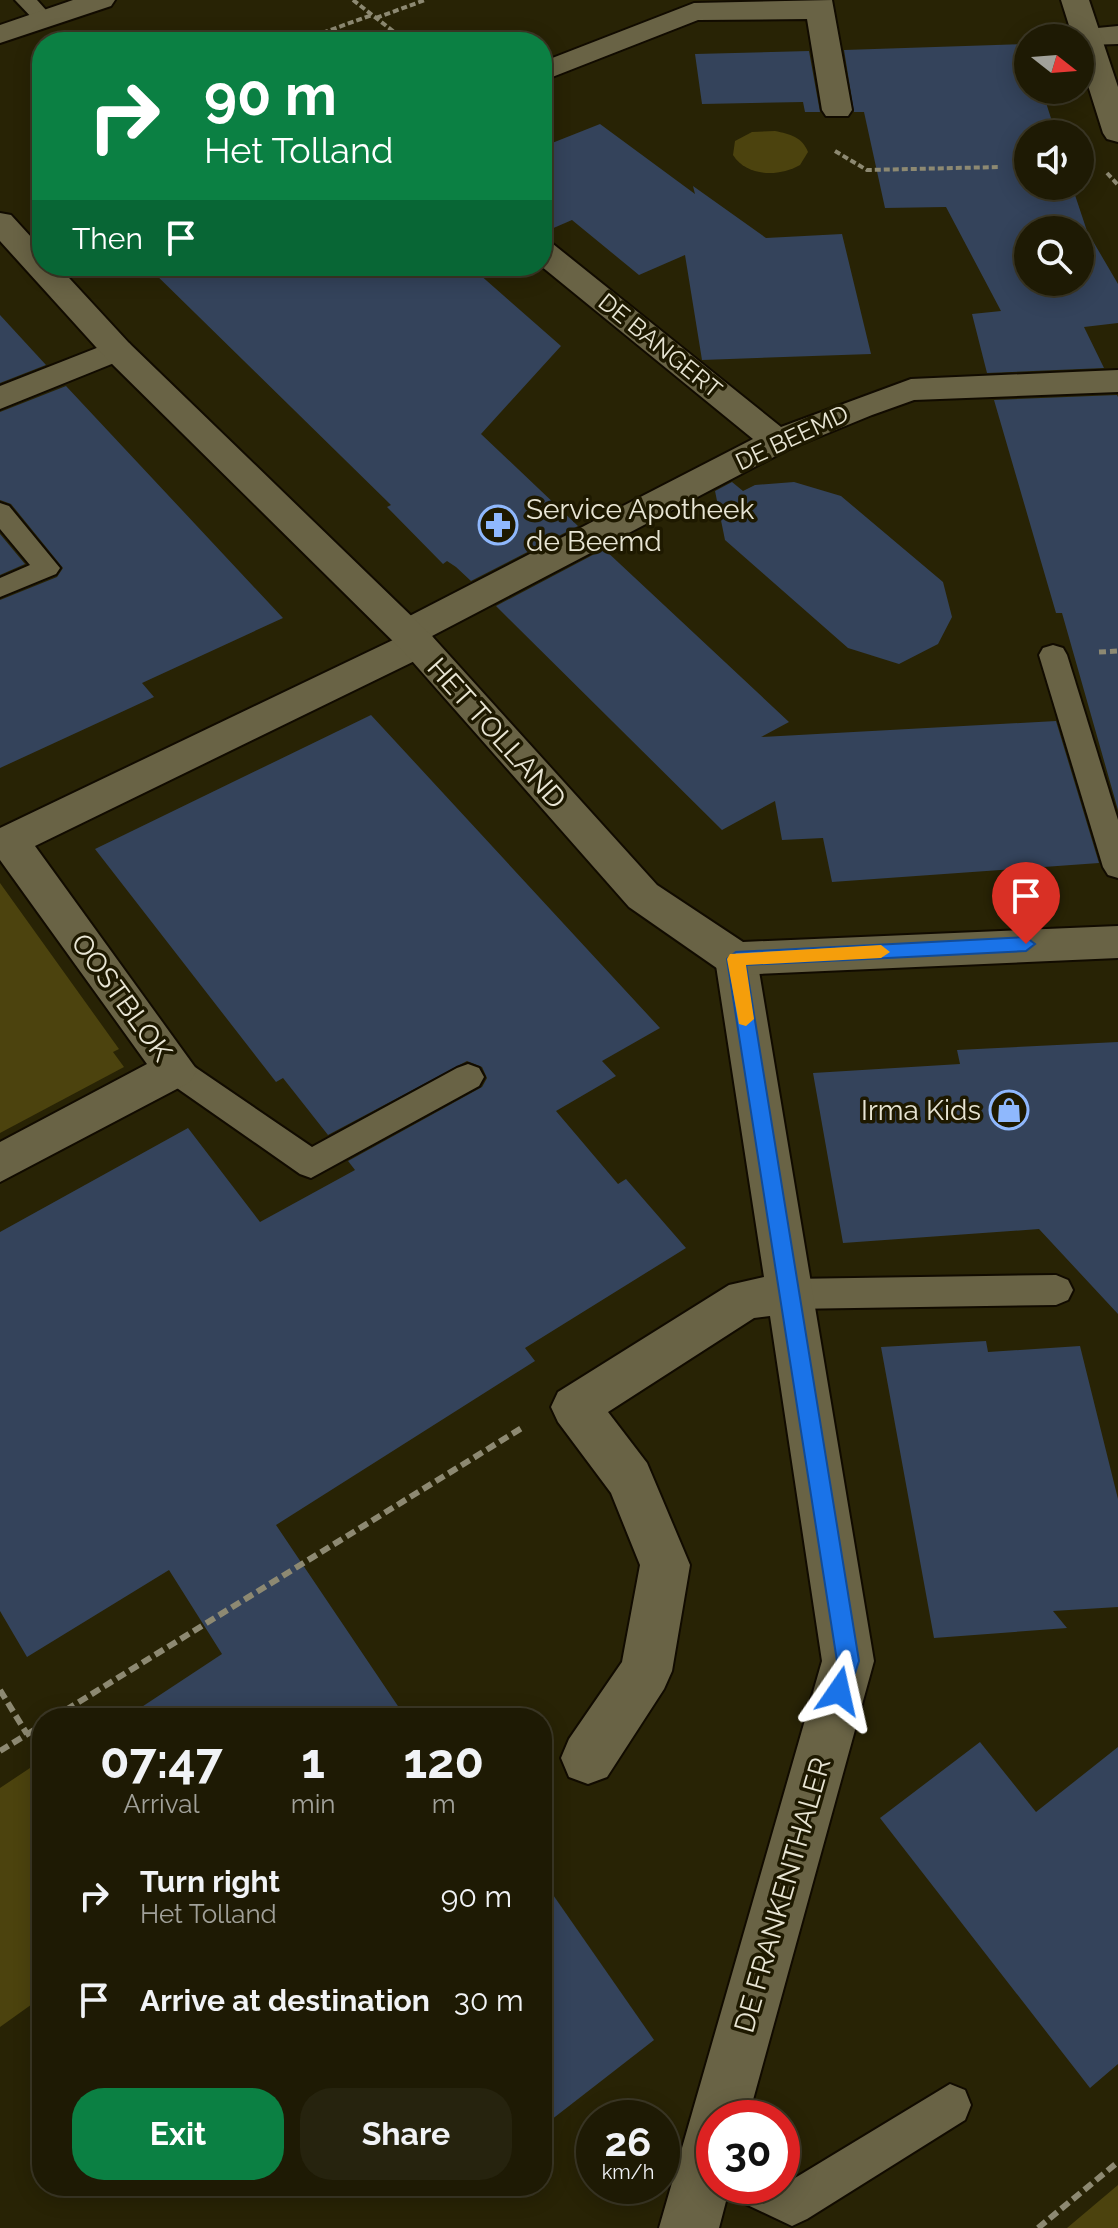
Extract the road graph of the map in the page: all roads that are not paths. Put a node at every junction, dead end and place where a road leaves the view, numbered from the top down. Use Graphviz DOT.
graph roads {
  1 [pos="101,0"];
  2 [pos="1075,0"];
  3 [pos="819,5"];
  4 [pos="35,10"];
  5 [pos="1083,24"];
  6 [pos="0,34"];
  7 [pos="1118,35"];
  8 [pos="1094,36"];
  9 [pos="1094,58"];
  10 [pos="552,68"];
  11 [pos="837,110"];
  12 [pos="1118,133"];
  13 [pos="0,222"];
  14 [pos="32,253"];
  15 [pos="552,259"];
  16 [pos="53,276"];
  17 [pos="117,350"];
  18 [pos="1118,381"];
  19 [pos="0,398"];
  20 [pos="777,441"];
  21 [pos="0,512"];
  22 [pos="0,588"];
  23 [pos="413,638"];
  24 [pos="1053,655"];
  25 [pos="5,843"];
  26 [pos="1118,867"];
  27 [pos="1118,942"];
  28 [pos="736,959"];
  29 [pos="175,1070"];
  30 [pos="468,1077"];
  31 [pos="0,1163"];
  32 [pos="1056,1290"];
  33 [pos="789,1294"];
  34 [pos="588,1758"];
  35 [pos="736,2100"];
  36 [pos="950,2105"];
  37 [pos="800,2199"];
  38 [pos="700,2204"];
  39 [pos="689,2228"];
  1 -- 4 [label="street"];
  2 -- 5 [label="street"];
  3 -- 10 [label="street"];
  3 -- 11 [label="street"];
  4 -- 6 [label="street"];
  7 -- 8 [label="street"];
  9 -- 12 [label="street"];
  13 -- 14 [label="street, HET TOLLAND"];
  15 -- 20 [label="street, DE BANGERT"];
  16 -- 17 [label="street, HET TOLLAND"];
  17 -- 19 [label="street"];
  17 -- 23 [label="street, HET TOLLAND"];
  18 -- 20 [label="street, DE BEEMD"];
  20 -- 23 [label="street, DE BEEMD"];
  21 -- 22 [label="lane"];
  23 -- 25 [label="street, OOSTBLOK"];
  23 -- 28 [label="street, HET TOLLAND"];
  24 -- 26 [label="lane"];
  25 -- 29 [label="street, OOSTBLOK"];
  27 -- 28 [label="street"];
  28 -- 33 [label="street, DE FRANKENTHALER"];
  29 -- 30 [label="lane"];
  29 -- 31 [label="street, OOSTBLOK"];
  32 -- 33 [label="lane"];
  33 -- 34 [label="street"];
  33 -- 35 [label="street, DE FRANKENTHALER"];
  36 -- 37 [label="lane"];
  38 -- 39 [label="street, DE FRANKENTHALER"];
}
